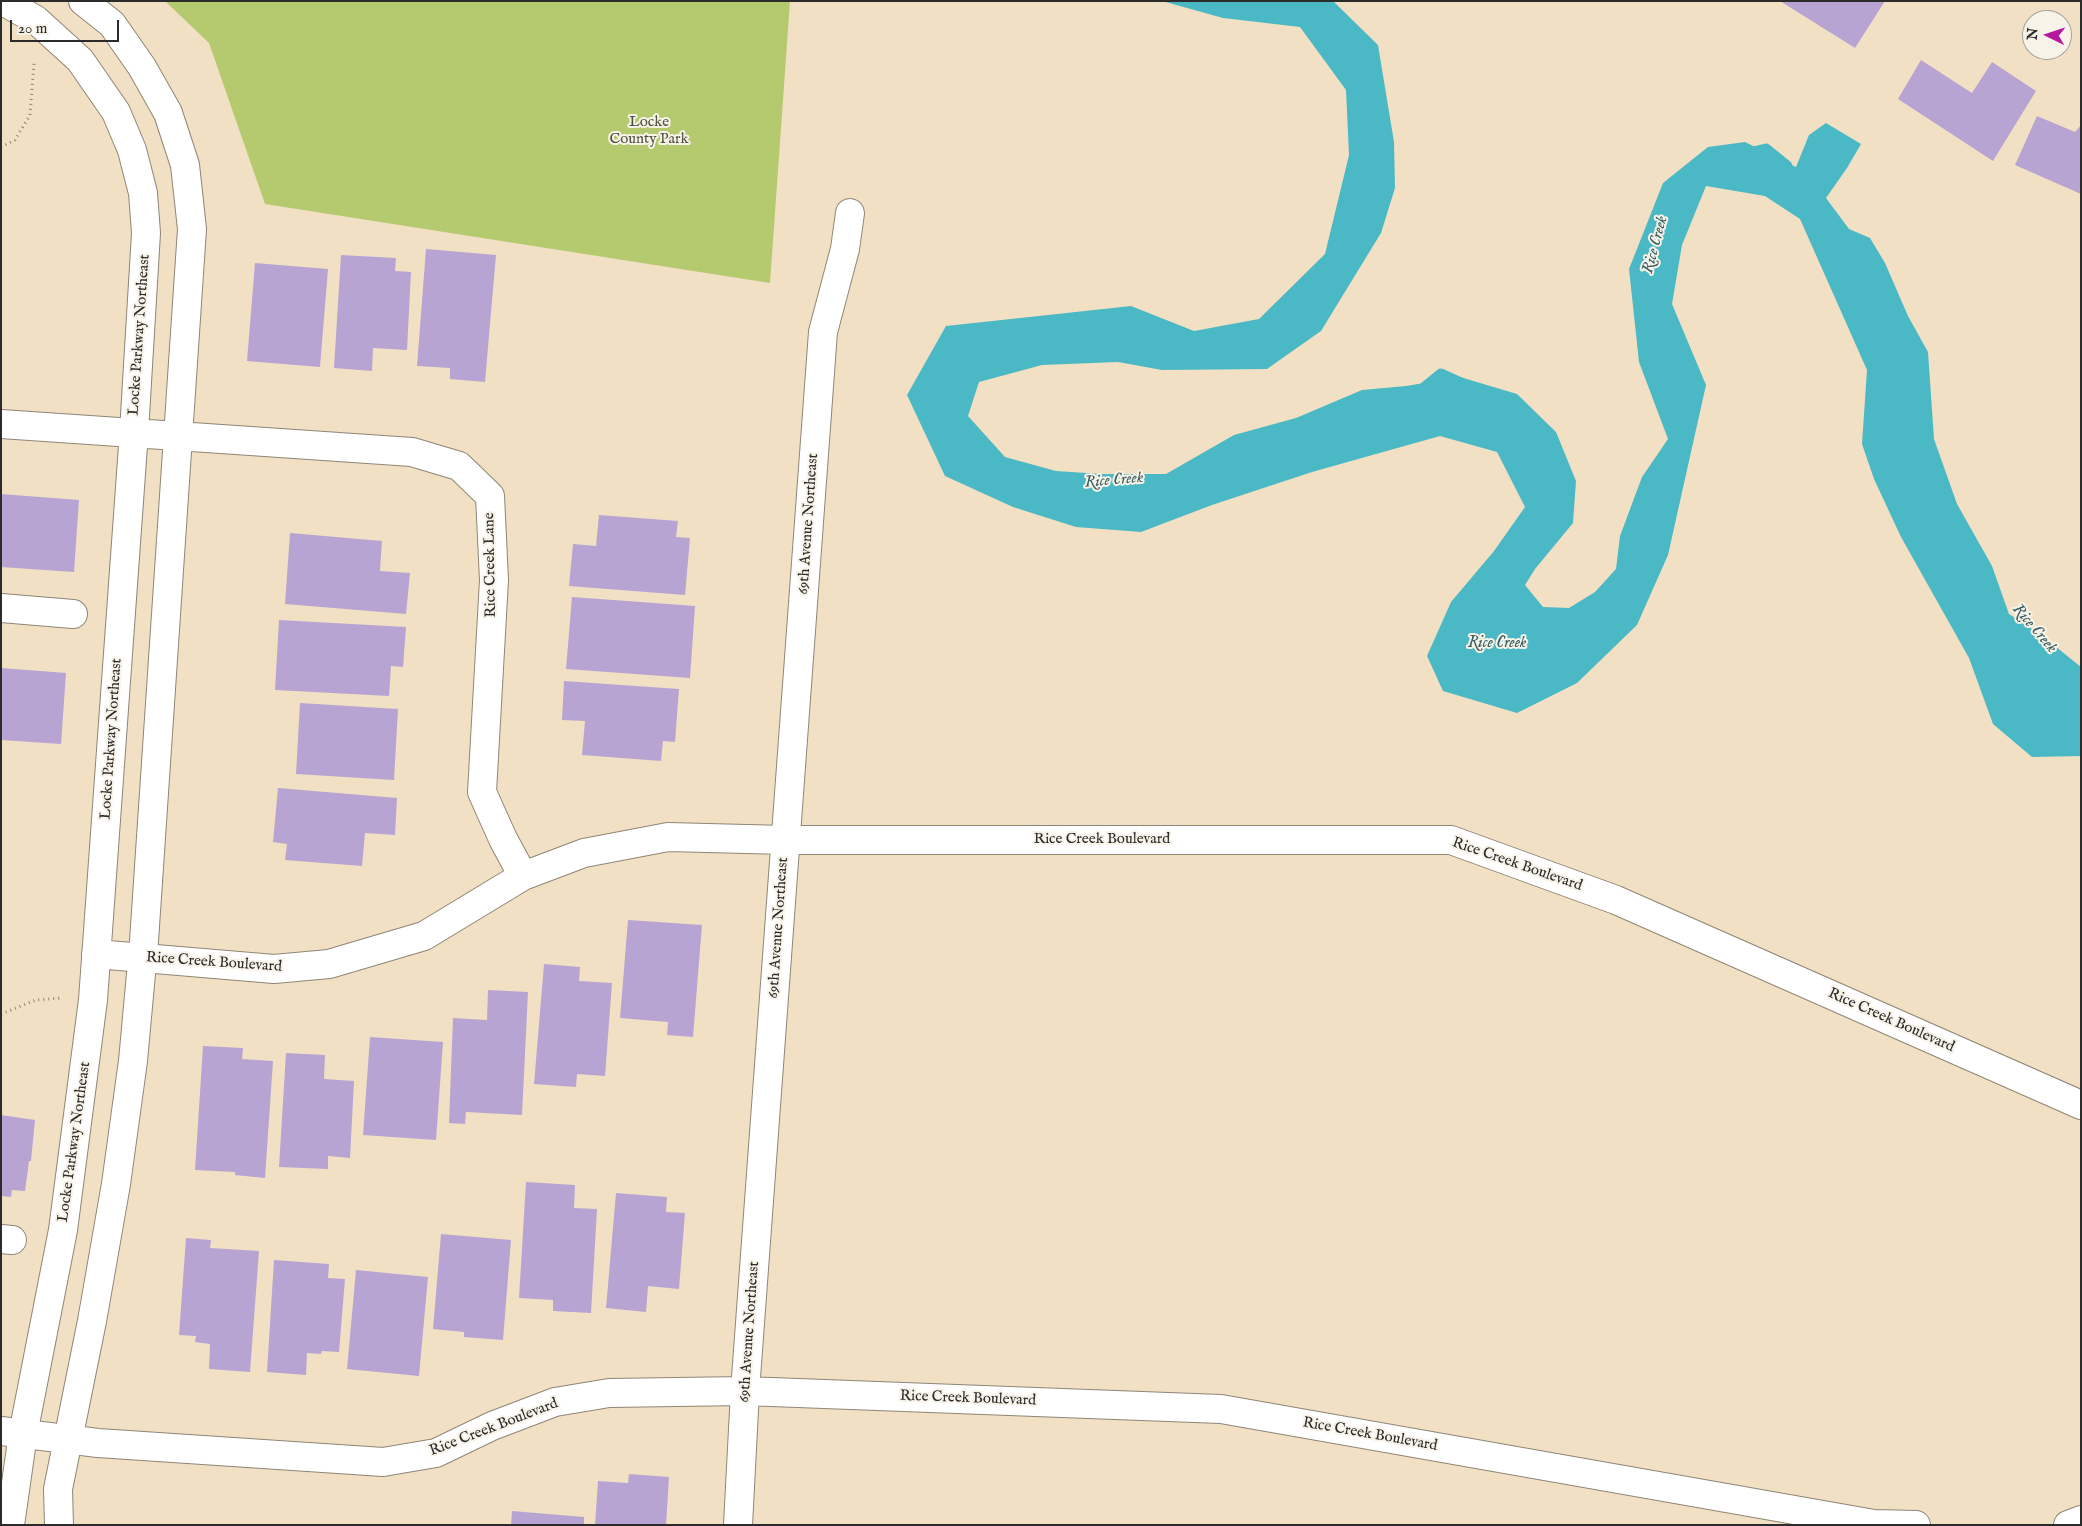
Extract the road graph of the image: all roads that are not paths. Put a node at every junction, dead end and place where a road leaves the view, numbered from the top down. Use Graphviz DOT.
graph roads {
  1 [pos="3,1"];
  2 [pos="83,1"];
  3 [pos="850,213"];
  4 [pos="1,424"];
  5 [pos="134,432"];
  6 [pos="179,434"];
  7 [pos="1,608"];
  8 [pos="72,614"];
  9 [pos="786,840"];
  10 [pos="523,876"];
  11 [pos="96,954"];
  12 [pos="143,958"];
  13 [pos="2081,1105"];
  14 [pos="746,1391"];
  15 [pos="12,1432"];
  16 [pos="66,1439"];
  17 [pos="2081,1520"];
  18 [pos="10,1525"];
  19 [pos="59,1525"];
  20 [pos="738,1525"];
  21 [pos="1916,1525"];
  22 [pos="2068,1525"];
  1 -- 5 [label="street, Locke Parkway Northeast"];
  2 -- 6 [label="street"];
  3 -- 9 [label="street, 69th Avenue Northeast"];
  4 -- 5 [label="street, Rice Creek Lane"];
  5 -- 6 [label="street, Rice Creek Lane"];
  5 -- 11 [label="street, Locke Parkway Northeast"];
  6 -- 10 [label="street, Rice Creek Lane"];
  6 -- 12 [label="street"];
  7 -- 8 [label="street"];
  9 -- 10 [label="street, Rice Creek Boulevard"];
  9 -- 13 [label="street, Rice Creek Boulevard"];
  9 -- 14 [label="street, 69th Avenue Northeast"];
  10 -- 12 [label="street, Rice Creek Boulevard"];
  11 -- 12 [label="street, Rice Creek Boulevard"];
  11 -- 15 [label="street, Locke Parkway Northeast"];
  12 -- 16 [label="street"];
  14 -- 16 [label="street, Rice Creek Boulevard"];
  14 -- 20 [label="street, 69th Avenue Northeast"];
  14 -- 21 [label="street, Rice Creek Boulevard"];
  15 -- 16 [label="street, Rice Creek Boulevard"];
  15 -- 18 [label="street, Locke Parkway Northeast"];
  16 -- 19 [label="street"];
  17 -- 22 [label="street"];
}
